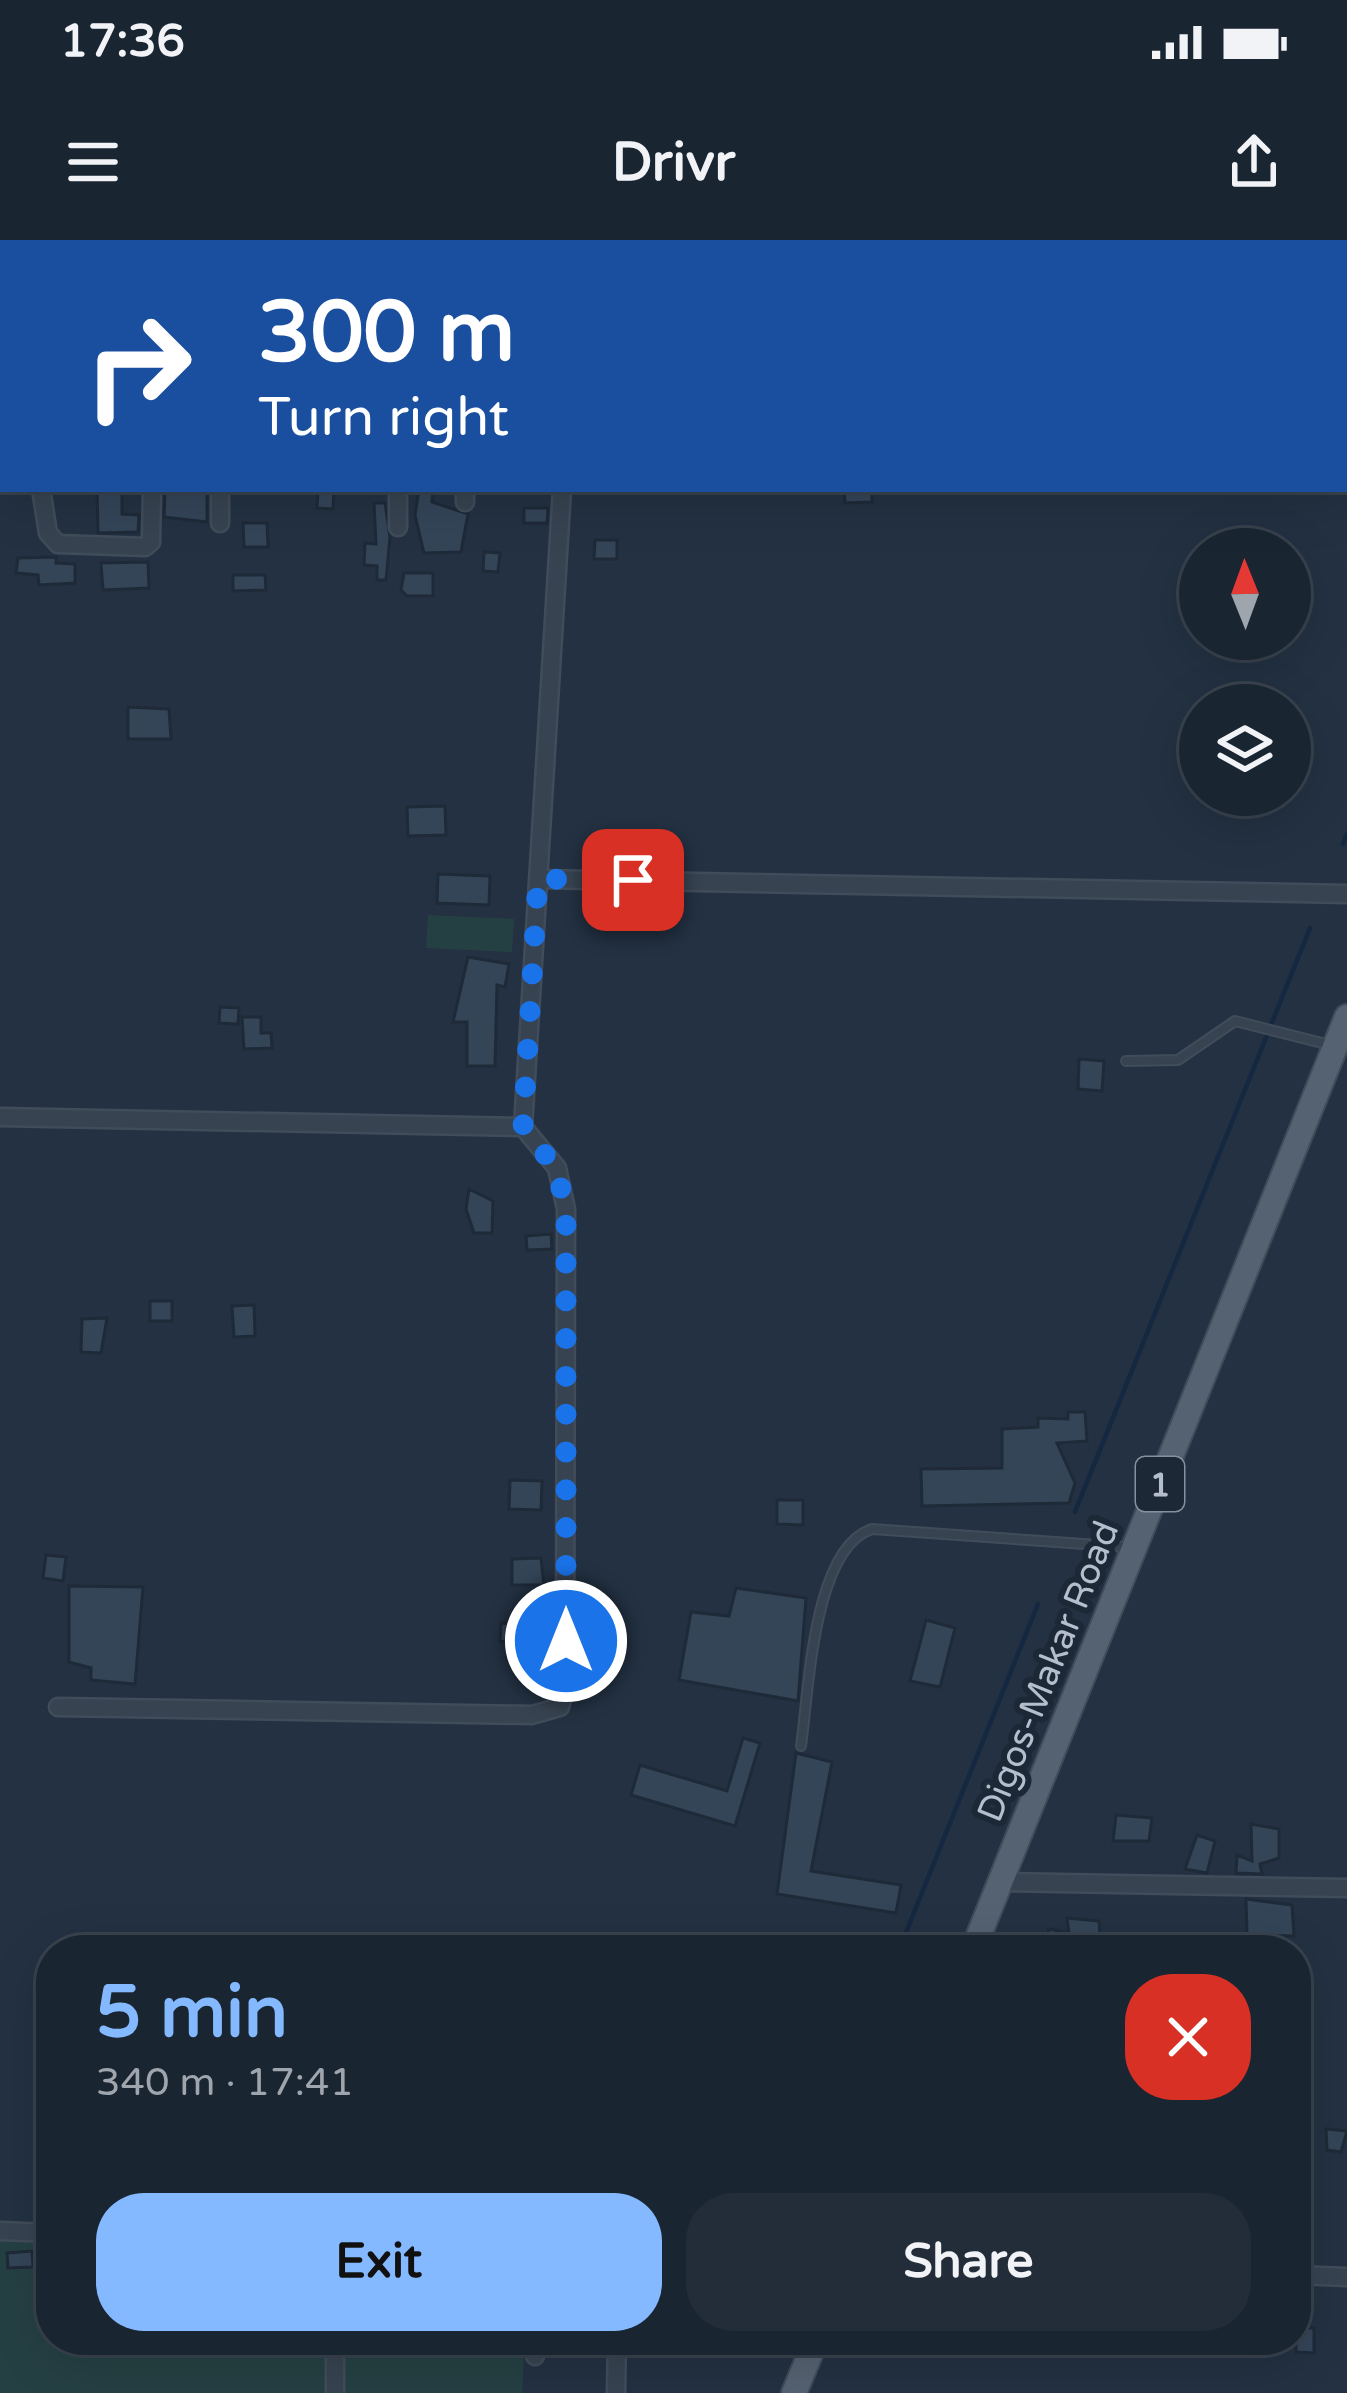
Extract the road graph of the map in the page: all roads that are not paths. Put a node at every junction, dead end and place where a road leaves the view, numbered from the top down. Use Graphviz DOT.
graph roads {
  1 [pos="41,492"];
  2 [pos="152,492"];
  3 [pos="220,492"];
  4 [pos="398,492"];
  5 [pos="562,492"];
  6 [pos="220,523"];
  7 [pos="398,527"];
  8 [pos="538,879"];
  9 [pos="1347,894"];
  10 [pos="1347,1017"];
  11 [pos="1335,1046"];
  12 [pos="1126,1061"];
  13 [pos="0,1117"];
  14 [pos="523,1127"];
  15 [pos="1135,1548"];
  16 [pos="58,1707"];
  17 [pos="801,1746"];
  18 [pos="1000,1882"];
  19 [pos="1347,1888"];
  20 [pos="979,1935"];
  21 [pos="0,2231"];
  22 [pos="36,2232"];
  23 [pos="1311,2276"];
  24 [pos="1347,2277"];
  25 [pos="335,2355"];
  26 [pos="616,2355"];
  27 [pos="810,2355"];
  28 [pos="335,2393"];
  29 [pos="616,2393"];
  30 [pos="794,2393"];
  1 -- 2 [label="street"];
  3 -- 6 [label="street"];
  4 -- 7 [label="street"];
  5 -- 8 [label="street"];
  8 -- 9 [label="street"];
  8 -- 14 [label="street"];
  10 -- 11 [label="main road, Digos-Makar Road / 1"];
  11 -- 12 [label="lane"];
  11 -- 15 [label="main road, Digos-Makar Road / 1"];
  13 -- 14 [label="street"];
  14 -- 16 [label="street"];
  15 -- 17 [label="lane"];
  15 -- 18 [label="main road, Digos-Makar Road / 1"];
  18 -- 19 [label="street"];
  18 -- 20 [label="main road, Digos-Makar Road / 1"];
  21 -- 22 [label="street"];
  23 -- 24 [label="street"];
  25 -- 28 [label="street"];
  26 -- 29 [label="street"];
  27 -- 30 [label="main road"];
}
